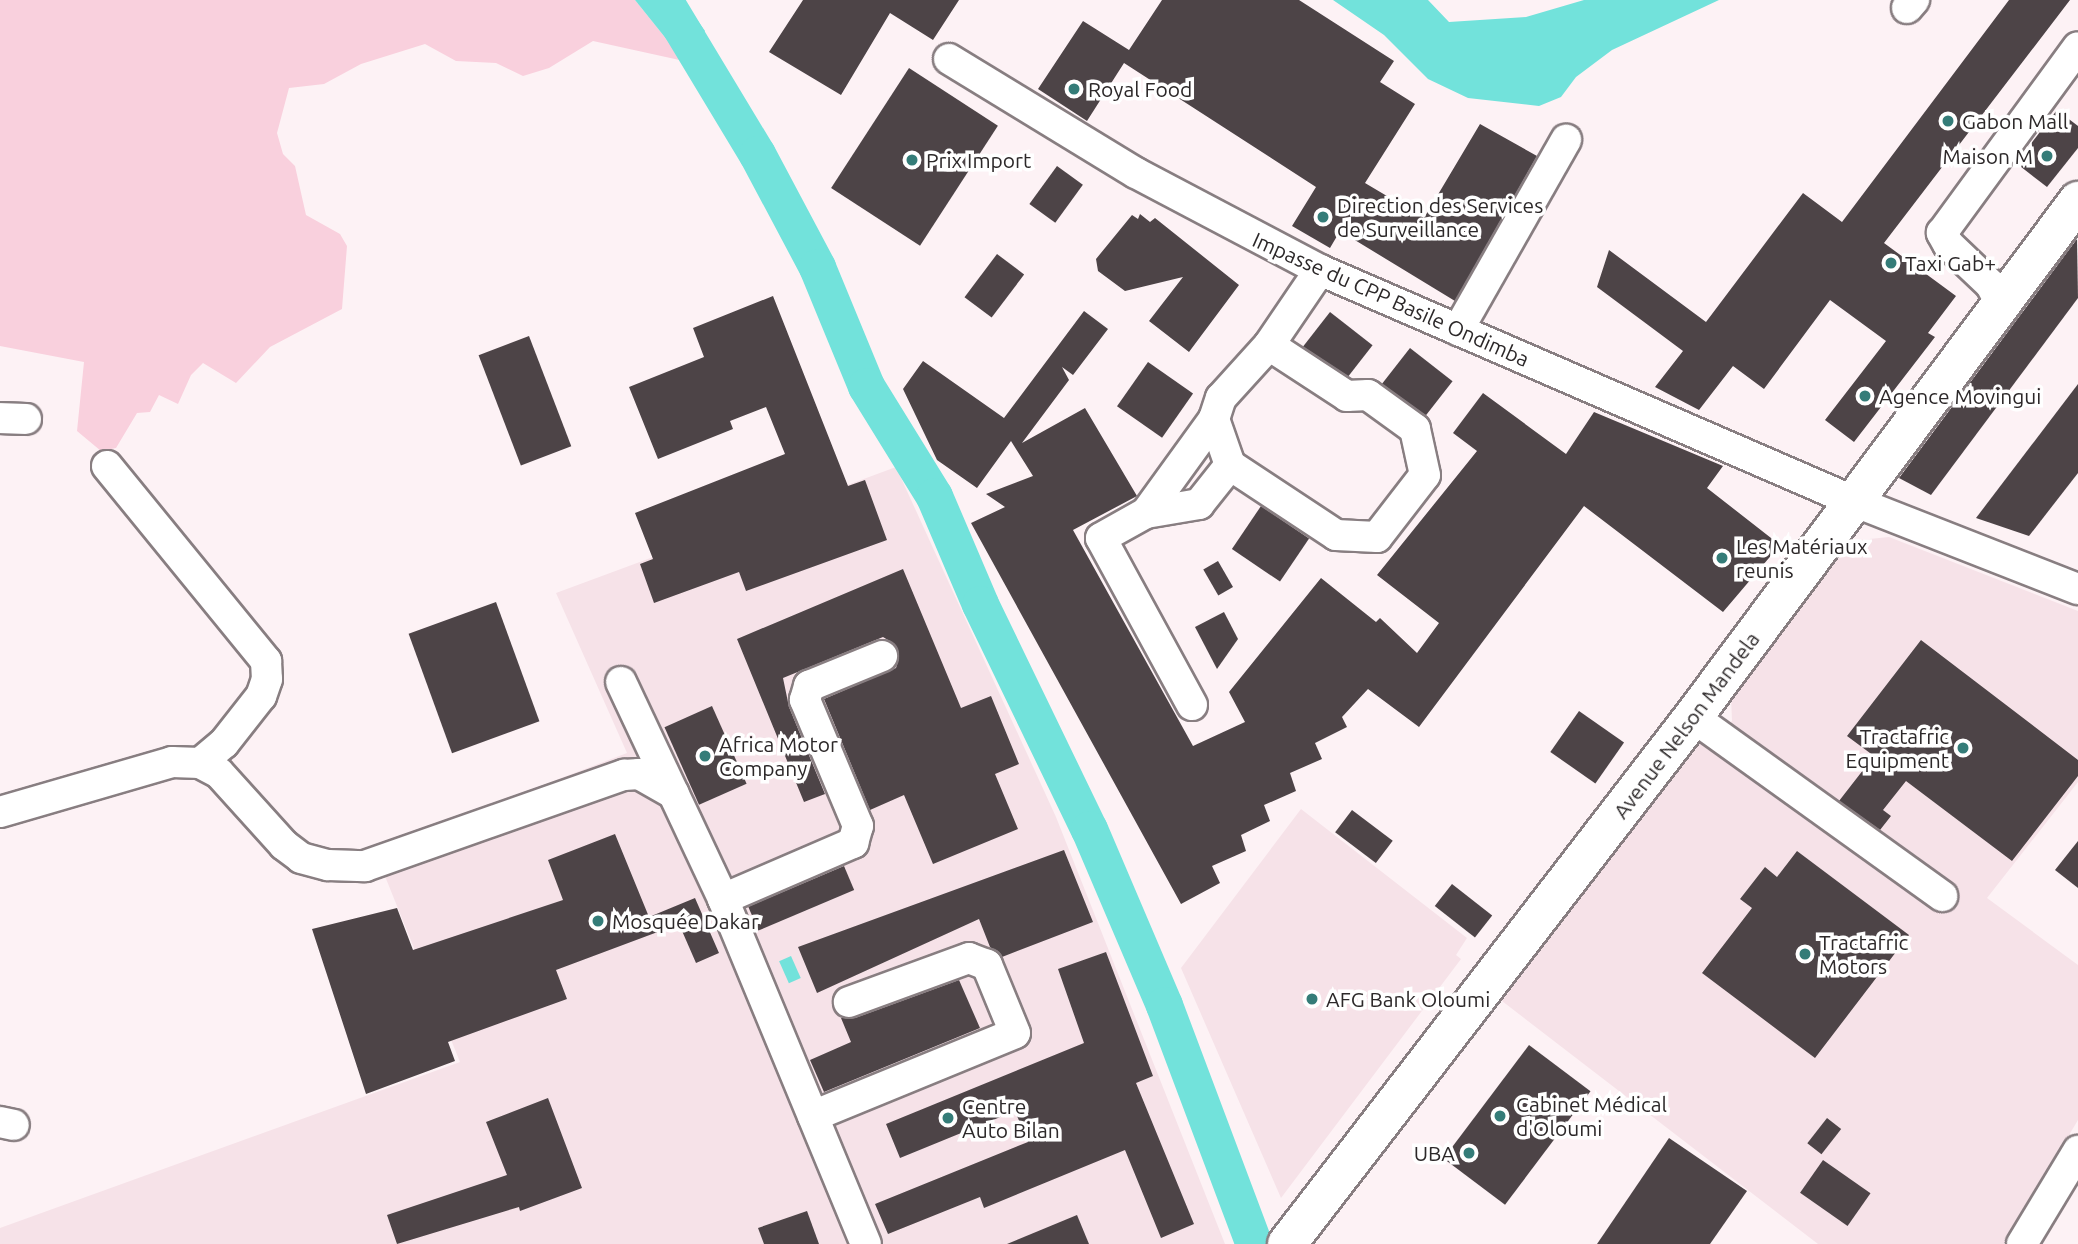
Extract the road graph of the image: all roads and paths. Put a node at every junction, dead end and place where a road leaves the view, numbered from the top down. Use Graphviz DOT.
graph roads {
  1 [pos="2078,47"];
  2 [pos="949,59"];
  3 [pos="1566,140"];
  4 [pos="2078,201"];
  5 [pos="1321,270"];
  6 [pos="2001,304"];
  7 [pos="1458,330"];
  8 [pos="1269,345"];
  9 [pos="1214,419"];
  10 [pos="1230,465"];
  11 [pos="107,466"];
  12 [pos="1853,500"];
  13 [pos="1146,513"];
  14 [pos="2078,589"];
  15 [pos="882,656"];
  16 [pos="621,682"];
  17 [pos="1192,705"];
  18 [pos="1693,717"];
  19 [pos="200,763"];
  20 [pos="674,794"];
  21 [pos="0,812"];
  22 [pos="1942,896"];
  23 [pos="723,899"];
  24 [pos="849,1002"];
  25 [pos="813,1116"];
  26 [pos="2078,1151"];
  27 [pos="1290,1241"];
  28 [pos="866,1244"];
  29 [pos="2022,1244"];
  1 -- 6 [label="street"];
  2 -- 5 [label="street, Impasse du CPP Basile Ondimba"];
  3 -- 7 [label="street"];
  4 -- 6 [label="main road, Avenue Nelson Mandela"];
  5 -- 7 [label="street, Impasse du CPP Basile Ondimba"];
  5 -- 8 [label="street"];
  6 -- 12 [label="main road, Avenue Nelson Mandela"];
  7 -- 12 [label="street, Impasse du CPP Basile Ondimba"];
  8 -- 9 [label="street"];
  8 -- 10 [label="street"];
  9 -- 10 [label="street"];
  9 -- 13 [label="street"];
  10 -- 13 [label="street"];
  11 -- 19 [label="street"];
  12 -- 14 [label="street, Impasse du CPP Basile Ondimba"];
  12 -- 18 [label="main road, Avenue Nelson Mandela"];
  13 -- 17 [label="street"];
  15 -- 23 [label="street"];
  16 -- 20 [label="street"];
  18 -- 22 [label="street"];
  18 -- 27 [label="main road, Avenue Nelson Mandela"];
  19 -- 20 [label="street"];
  19 -- 21 [label="street"];
  20 -- 23 [label="street"];
  23 -- 25 [label="street"];
  24 -- 25 [label="street"];
  25 -- 28 [label="street"];
  26 -- 29 [label="street"];
}
